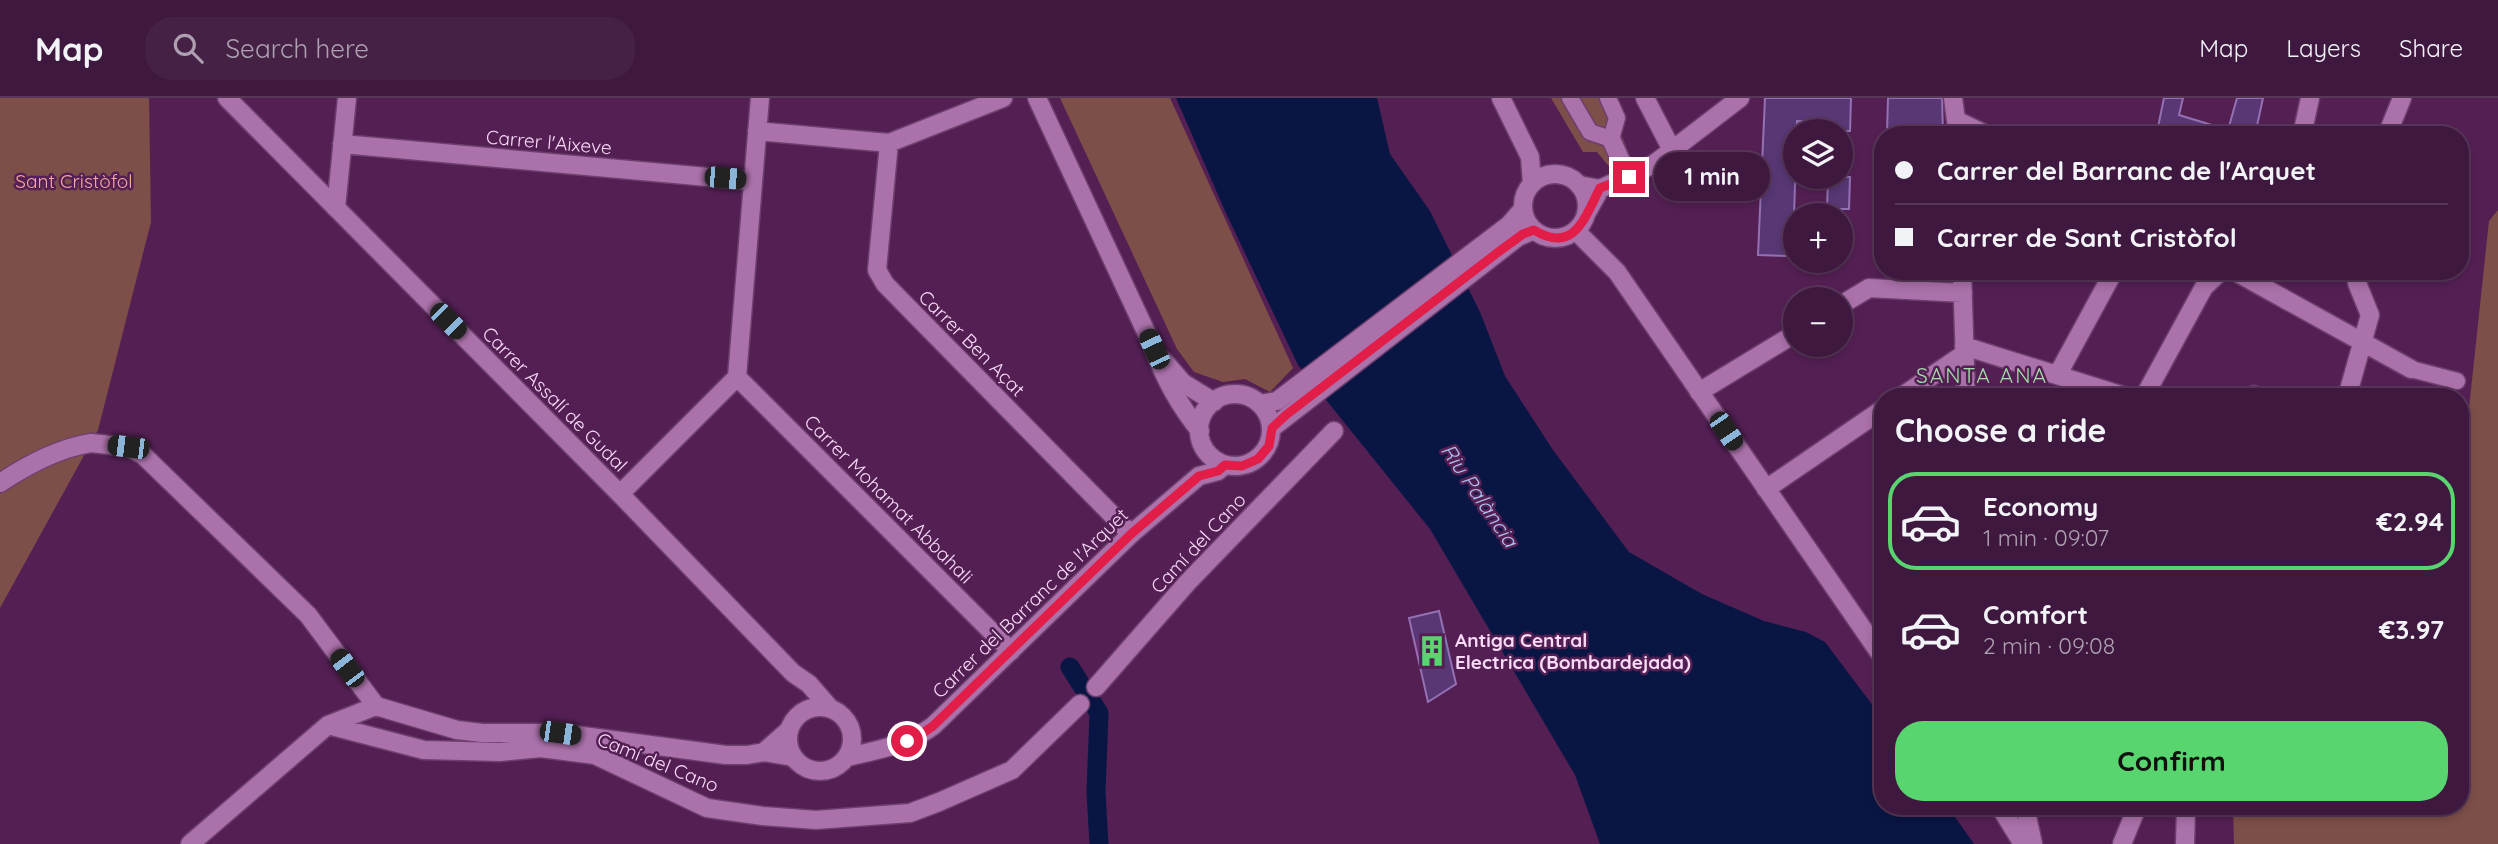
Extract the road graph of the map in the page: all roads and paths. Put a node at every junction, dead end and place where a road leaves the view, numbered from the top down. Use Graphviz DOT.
graph roads {
  1 [pos="227,98"];
  2 [pos="347,98"];
  3 [pos="760,98"];
  4 [pos="1003,98"];
  5 [pos="1037,98"];
  6 [pos="1501,98"];
  7 [pos="1570,98"];
  8 [pos="1608,98"];
  9 [pos="1645,98"];
  10 [pos="1740,98"];
  11 [pos="1953,98"];
  12 [pos="2309,98"];
  13 [pos="2402,98"];
  14 [pos="1958,126"];
  15 [pos="2304,126"];
  16 [pos="2391,126"];
  17 [pos="757,131"];
  18 [pos="1611,139"];
  19 [pos="889,143"];
  20 [pos="342,144"];
  21 [pos="1672,150"];
  22 [pos="1530,157"];
  23 [pos="1560,174"];
  24 [pos="1629,177"];
  25 [pos="752,181"];
  26 [pos="1532,184"];
  27 [pos="1579,185"];
  28 [pos="1600,188"];
  29 [pos="336,208"];
  30 [pos="1523,209"];
  31 [pos="1586,214"];
  32 [pos="1534,230"];
  33 [pos="1576,231"];
  34 [pos="1962,280"];
  35 [pos="2110,280"];
  36 [pos="2211,280"];
  37 [pos="2250,280"];
  38 [pos="2357,280"];
  39 [pos="1963,293"];
  40 [pos="1853,298"];
  41 [pos="1783,341"];
  42 [pos="2364,343"];
  43 [pos="1154,349"];
  44 [pos="1964,350"];
  45 [pos="2411,369"];
  46 [pos="2058,374"];
  47 [pos="737,377"];
  48 [pos="2457,381"];
  49 [pos="1913,388"];
  50 [pos="1966,388"];
  51 [pos="2100,388"];
  52 [pos="2149,388"];
  53 [pos="2350,388"];
  54 [pos="1699,392"];
  55 [pos="1214,401"];
  56 [pos="1260,404"];
  57 [pos="1874,415"];
  58 [pos="1272,428"];
  59 [pos="1200,431"];
  60 [pos="1334,431"];
  61 [pos="1205,450"];
  62 [pos="1225,465"];
  63 [pos="1199,476"];
  64 [pos="0,483"];
  65 [pos="1766,489"];
  66 [pos="620,494"];
  67 [pos="1131,534"];
  68 [pos="1874,645"];
  69 [pos="1012,652"];
  70 [pos="793,673"];
  71 [pos="1096,687"];
  72 [pos="1080,704"];
  73 [pos="376,706"];
  74 [pos="829,708"];
  75 [pos="794,722"];
  76 [pos="328,725"];
  77 [pos="852,732"];
  78 [pos="883,747"];
  79 [pos="764,752"];
  80 [pos="793,757"];
  81 [pos="847,757"];
  82 [pos="2005,815"];
  83 [pos="2027,815"];
  84 [pos="2134,815"];
  85 [pos="2186,815"];
  86 [pos="190,844"];
  87 [pos="2024,844"];
  88 [pos="2033,844"];
  89 [pos="2122,844"];
  90 [pos="2185,844"];
  1 -- 29 [label="street, Carrer Assalí de Gudal"];
  2 -- 20 [label="street"];
  3 -- 17 [label="street"];
  4 -- 19 [label="street"];
  5 -- 43 [label="street"];
  6 -- 22 [label="street"];
  7 -- 18 [label="street"];
  8 -- 18 [label="street"];
  9 -- 21 [label="street"];
  10 -- 21 [label="street"];
  11 -- 14 [label="street"];
  12 -- 15 [label="street"];
  13 -- 16 [label="street"];
  17 -- 19 [label="street"];
  17 -- 25 [label="street"];
  18 -- 24 [label="street"];
  19 -- 67 [label="street, Carrer Ben Açat"];
  20 -- 25 [label="street, Carrer l'Aixeve"];
  20 -- 29 [label="street"];
  21 -- 24 [label="street"];
  22 -- 23 [label="street"];
  22 -- 26 [label="street"];
  23 -- 26 [label="street"];
  23 -- 27 [label="street"];
  24 -- 28 [label="street"];
  25 -- 47 [label="street"];
  26 -- 30 [label="street"];
  27 -- 28 [label="street"];
  27 -- 31 [label="street"];
  28 -- 31 [label="street"];
  29 -- 66 [label="street, Carrer Assalí de Gudal"];
  30 -- 32 [label="street"];
  30 -- 56 [label="street"];
  31 -- 33 [label="street"];
  32 -- 33 [label="street"];
  32 -- 58 [label="street"];
  33 -- 54 [label="street"];
  34 -- 39 [label="street"];
  35 -- 46 [label="street"];
  36 -- 52 [label="street"];
  37 -- 42 [label="street"];
  38 -- 42 [label="street"];
  39 -- 40 [label="street"];
  39 -- 44 [label="street"];
  41 -- 54 [label="street"];
  42 -- 45 [label="street"];
  42 -- 53 [label="street"];
  43 -- 55 [label="street"];
  43 -- 59 [label="street"];
  44 -- 46 [label="street"];
  44 -- 49 [label="street"];
  44 -- 50 [label="street"];
  45 -- 48 [label="street"];
  46 -- 51 [label="street"];
  47 -- 66 [label="street"];
  47 -- 69 [label="street, Carrer Mohamat Abbahali"];
  54 -- 65 [label="street"];
  55 -- 56 [label="street"];
  55 -- 59 [label="street"];
  56 -- 58 [label="street"];
  57 -- 65 [label="street"];
  58 -- 62 [label="street"];
  59 -- 61 [label="street"];
  60 -- 71 [label="street, Camí del Cano"];
  61 -- 62 [label="street"];
  61 -- 63 [label="street"];
  62 -- 63 [label="street, Carrer del Barranc de l'Arquet"];
  63 -- 67 [label="street, Carrer del Barranc de l'Arquet"];
  64 -- 73 [label="street"];
  65 -- 68 [label="street"];
  66 -- 70 [label="street, Carrer Assalí de Gudal"];
  67 -- 69 [label="street, Carrer del Barranc de l'Arquet"];
  69 -- 78 [label="street, Carrer del Barranc de l'Arquet"];
  70 -- 74 [label="street, Carrer Assalí de Gudal"];
  70 -- 75 [label="street"];
  72 -- 76 [label="street, Camí del Cano"];
  73 -- 76 [label="street"];
  73 -- 79 [label="street"];
  74 -- 75 [label="street"];
  74 -- 77 [label="street"];
  75 -- 79 [label="street"];
  75 -- 80 [label="street"];
  76 -- 86 [label="street"];
  77 -- 78 [label="street"];
  77 -- 81 [label="street"];
  78 -- 81 [label="street, Carrer del Barranc de l'Arquet"];
  79 -- 80 [label="street"];
  80 -- 81 [label="street"];
  82 -- 87 [label="street"];
  83 -- 88 [label="street"];
  84 -- 89 [label="street"];
  85 -- 90 [label="street"];
}
